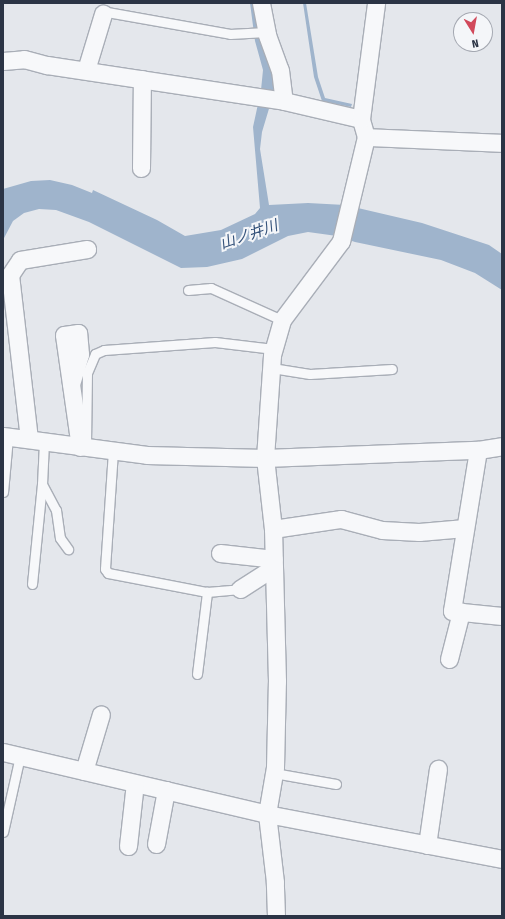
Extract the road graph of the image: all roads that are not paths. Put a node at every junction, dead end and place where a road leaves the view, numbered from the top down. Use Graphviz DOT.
graph roads {
  1 [pos="261,3"];
  2 [pos="376,3"];
  3 [pos="103,14"];
  4 [pos="261,32"];
  5 [pos="3,61"];
  6 [pos="86,70"];
  7 [pos="142,79"];
  8 [pos="272,99"];
  9 [pos="361,118"];
  10 [pos="366,137"];
  11 [pos="502,143"];
  12 [pos="141,168"];
  13 [pos="87,249"];
  14 [pos="188,290"];
  15 [pos="282,320"];
  16 [pos="274,349"];
  17 [pos="272,368"];
  18 [pos="392,369"];
  19 [pos="71,384"];
  20 [pos="6,436"];
  21 [pos="36,441"];
  22 [pos="502,446"];
  23 [pos="83,447"];
  24 [pos="478,450"];
  25 [pos="113,451"];
  26 [pos="265,458"];
  27 [pos="42,484"];
  28 [pos="3,492"];
  29 [pos="465,528"];
  30 [pos="273,529"];
  31 [pos="68,549"];
  32 [pos="220,553"];
  33 [pos="274,563"];
  34 [pos="32,584"];
  35 [pos="240,589"];
  36 [pos="207,592"];
  37 [pos="461,612"];
  38 [pos="502,616"];
  39 [pos="449,659"];
  40 [pos="197,674"];
  41 [pos="101,714"];
  42 [pos="3,752"];
  43 [pos="20,756"];
  44 [pos="438,769"];
  45 [pos="84,771"];
  46 [pos="274,773"];
  47 [pos="135,783"];
  48 [pos="336,784"];
  49 [pos="166,790"];
  50 [pos="267,814"];
  51 [pos="3,832"];
  52 [pos="156,844"];
  53 [pos="428,845"];
  54 [pos="128,846"];
  55 [pos="502,859"];
  56 [pos="276,916"];
  1 -- 4 [label="street"];
  2 -- 9 [label="street"];
  3 -- 4 [label="lane"];
  3 -- 6 [label="street"];
  4 -- 8 [label="street"];
  5 -- 6 [label="street"];
  6 -- 7 [label="street"];
  7 -- 8 [label="street"];
  7 -- 12 [label="street"];
  8 -- 9 [label="street"];
  9 -- 10 [label="street"];
  10 -- 11 [label="street"];
  10 -- 15 [label="street"];
  13 -- 21 [label="street"];
  14 -- 15 [label="lane"];
  15 -- 16 [label="street"];
  16 -- 17 [label="street"];
  16 -- 23 [label="lane"];
  17 -- 18 [label="lane"];
  17 -- 26 [label="street"];
  19 -- 23 [label="street"];
  20 -- 21 [label="street"];
  20 -- 28 [label="lane"];
  21 -- 23 [label="street"];
  21 -- 27 [label="lane"];
  22 -- 24 [label="street"];
  23 -- 25 [label="street"];
  24 -- 26 [label="street"];
  24 -- 29 [label="street"];
  25 -- 26 [label="street"];
  25 -- 36 [label="lane"];
  26 -- 30 [label="street"];
  27 -- 31 [label="lane"];
  27 -- 34 [label="lane"];
  29 -- 30 [label="street"];
  29 -- 37 [label="street"];
  30 -- 33 [label="street"];
  32 -- 33 [label="street"];
  33 -- 35 [label="street"];
  33 -- 46 [label="street"];
  35 -- 36 [label="lane"];
  36 -- 40 [label="lane"];
  37 -- 38 [label="street"];
  37 -- 39 [label="street"];
  41 -- 45 [label="street"];
  42 -- 43 [label="street"];
  43 -- 45 [label="street"];
  43 -- 51 [label="lane"];
  44 -- 53 [label="street"];
  45 -- 47 [label="street"];
  46 -- 48 [label="lane"];
  46 -- 50 [label="street"];
  47 -- 49 [label="street"];
  47 -- 54 [label="street"];
  49 -- 50 [label="street"];
  49 -- 52 [label="street"];
  50 -- 53 [label="street"];
  50 -- 56 [label="street"];
  53 -- 55 [label="street"];
}
